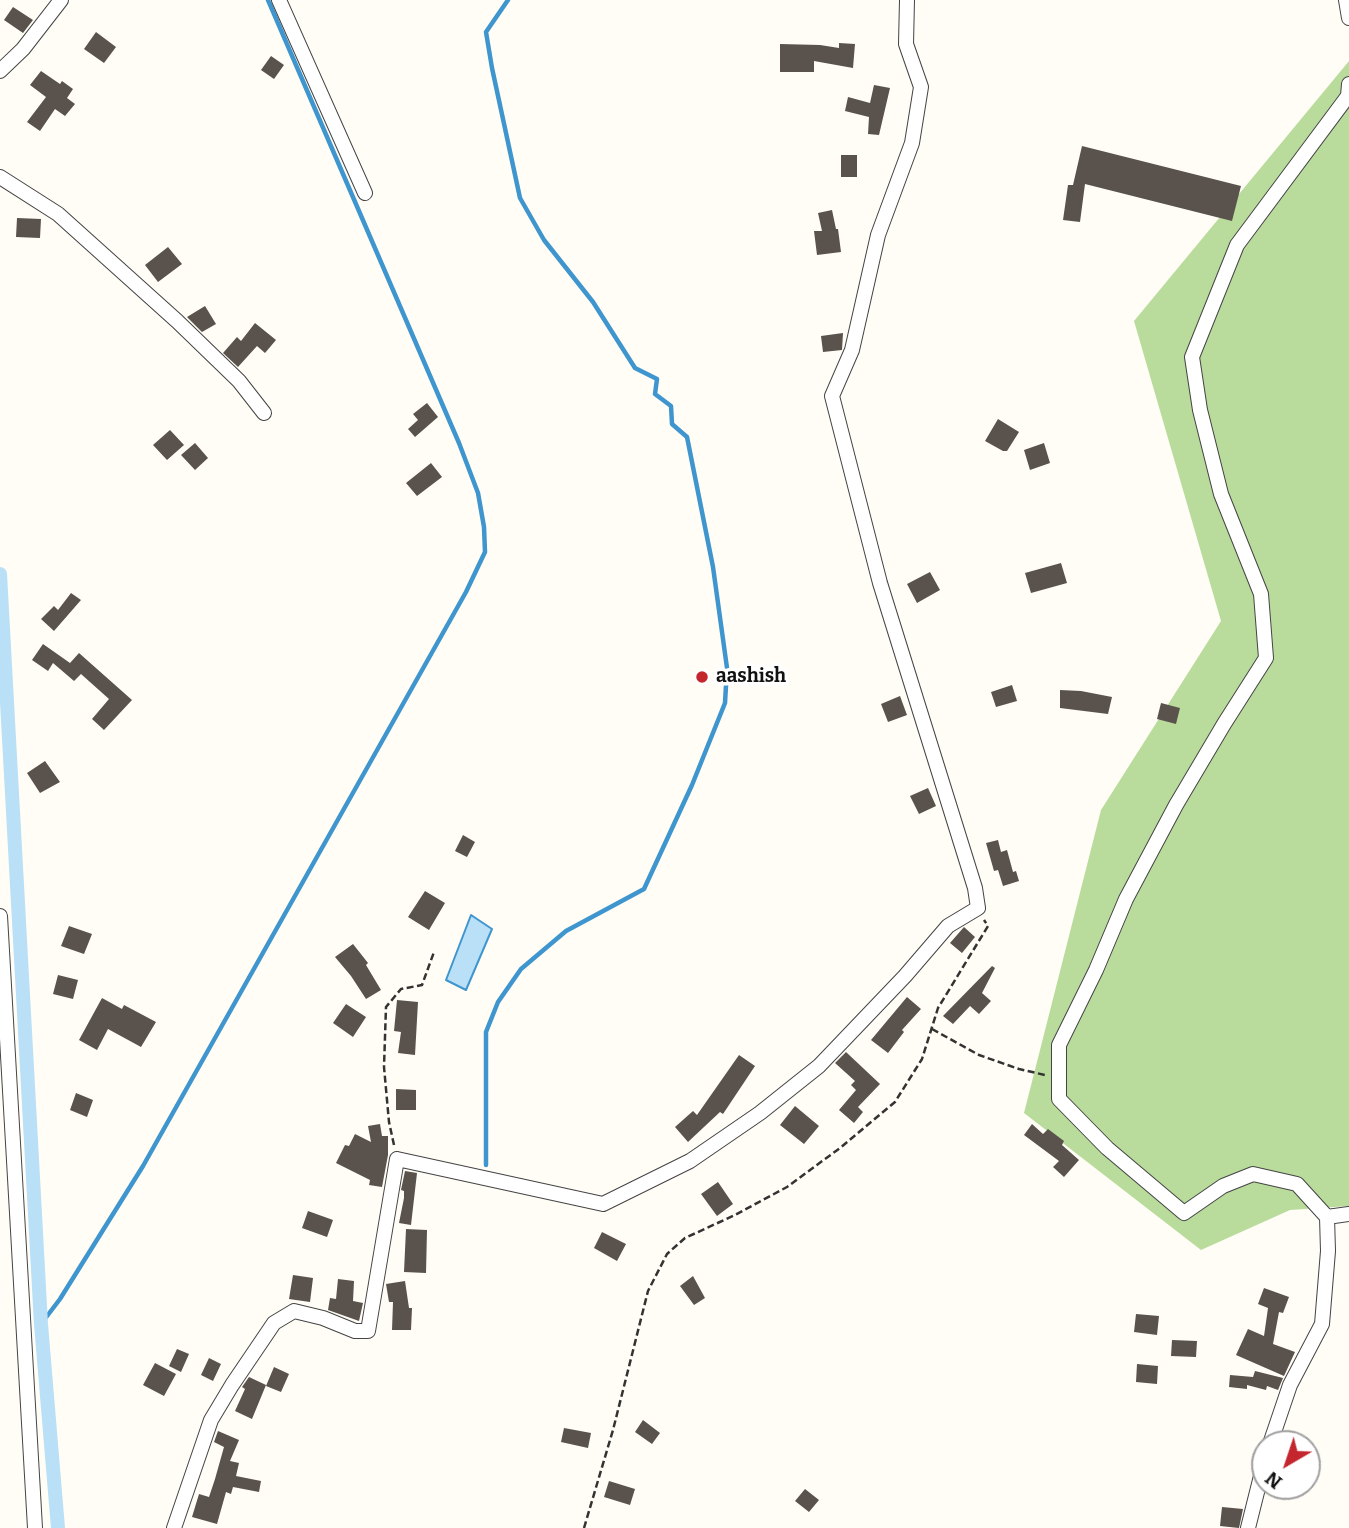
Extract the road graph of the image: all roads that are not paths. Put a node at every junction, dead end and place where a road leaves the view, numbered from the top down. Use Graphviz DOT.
graph roads {
  1 [pos="61,0"];
  2 [pos="279,0"];
  3 [pos="907,0"];
  4 [pos="1346,0"];
  5 [pos="1349,18"];
  6 [pos="0,71"];
  7 [pos="1349,84"];
  8 [pos="0,177"];
  9 [pos="365,192"];
  10 [pos="264,413"];
  11 [pos="0,916"];
  12 [pos="1349,1214"];
  13 [pos="1327,1217"];
  14 [pos="1275,1430"];
  15 [pos="1255,1500"];
  16 [pos="35,1528"];
  17 [pos="174,1528"];
  18 [pos="1248,1528"];
  1 -- 6 [label="street"];
  2 -- 9 [label="street"];
  3 -- 17 [label="street"];
  4 -- 5 [label="street"];
  7 -- 13 [label="street"];
  8 -- 10 [label="street"];
  11 -- 16 [label="street"];
  12 -- 13 [label="street"];
  13 -- 14 [label="street"];
  15 -- 18 [label="street"];
}
